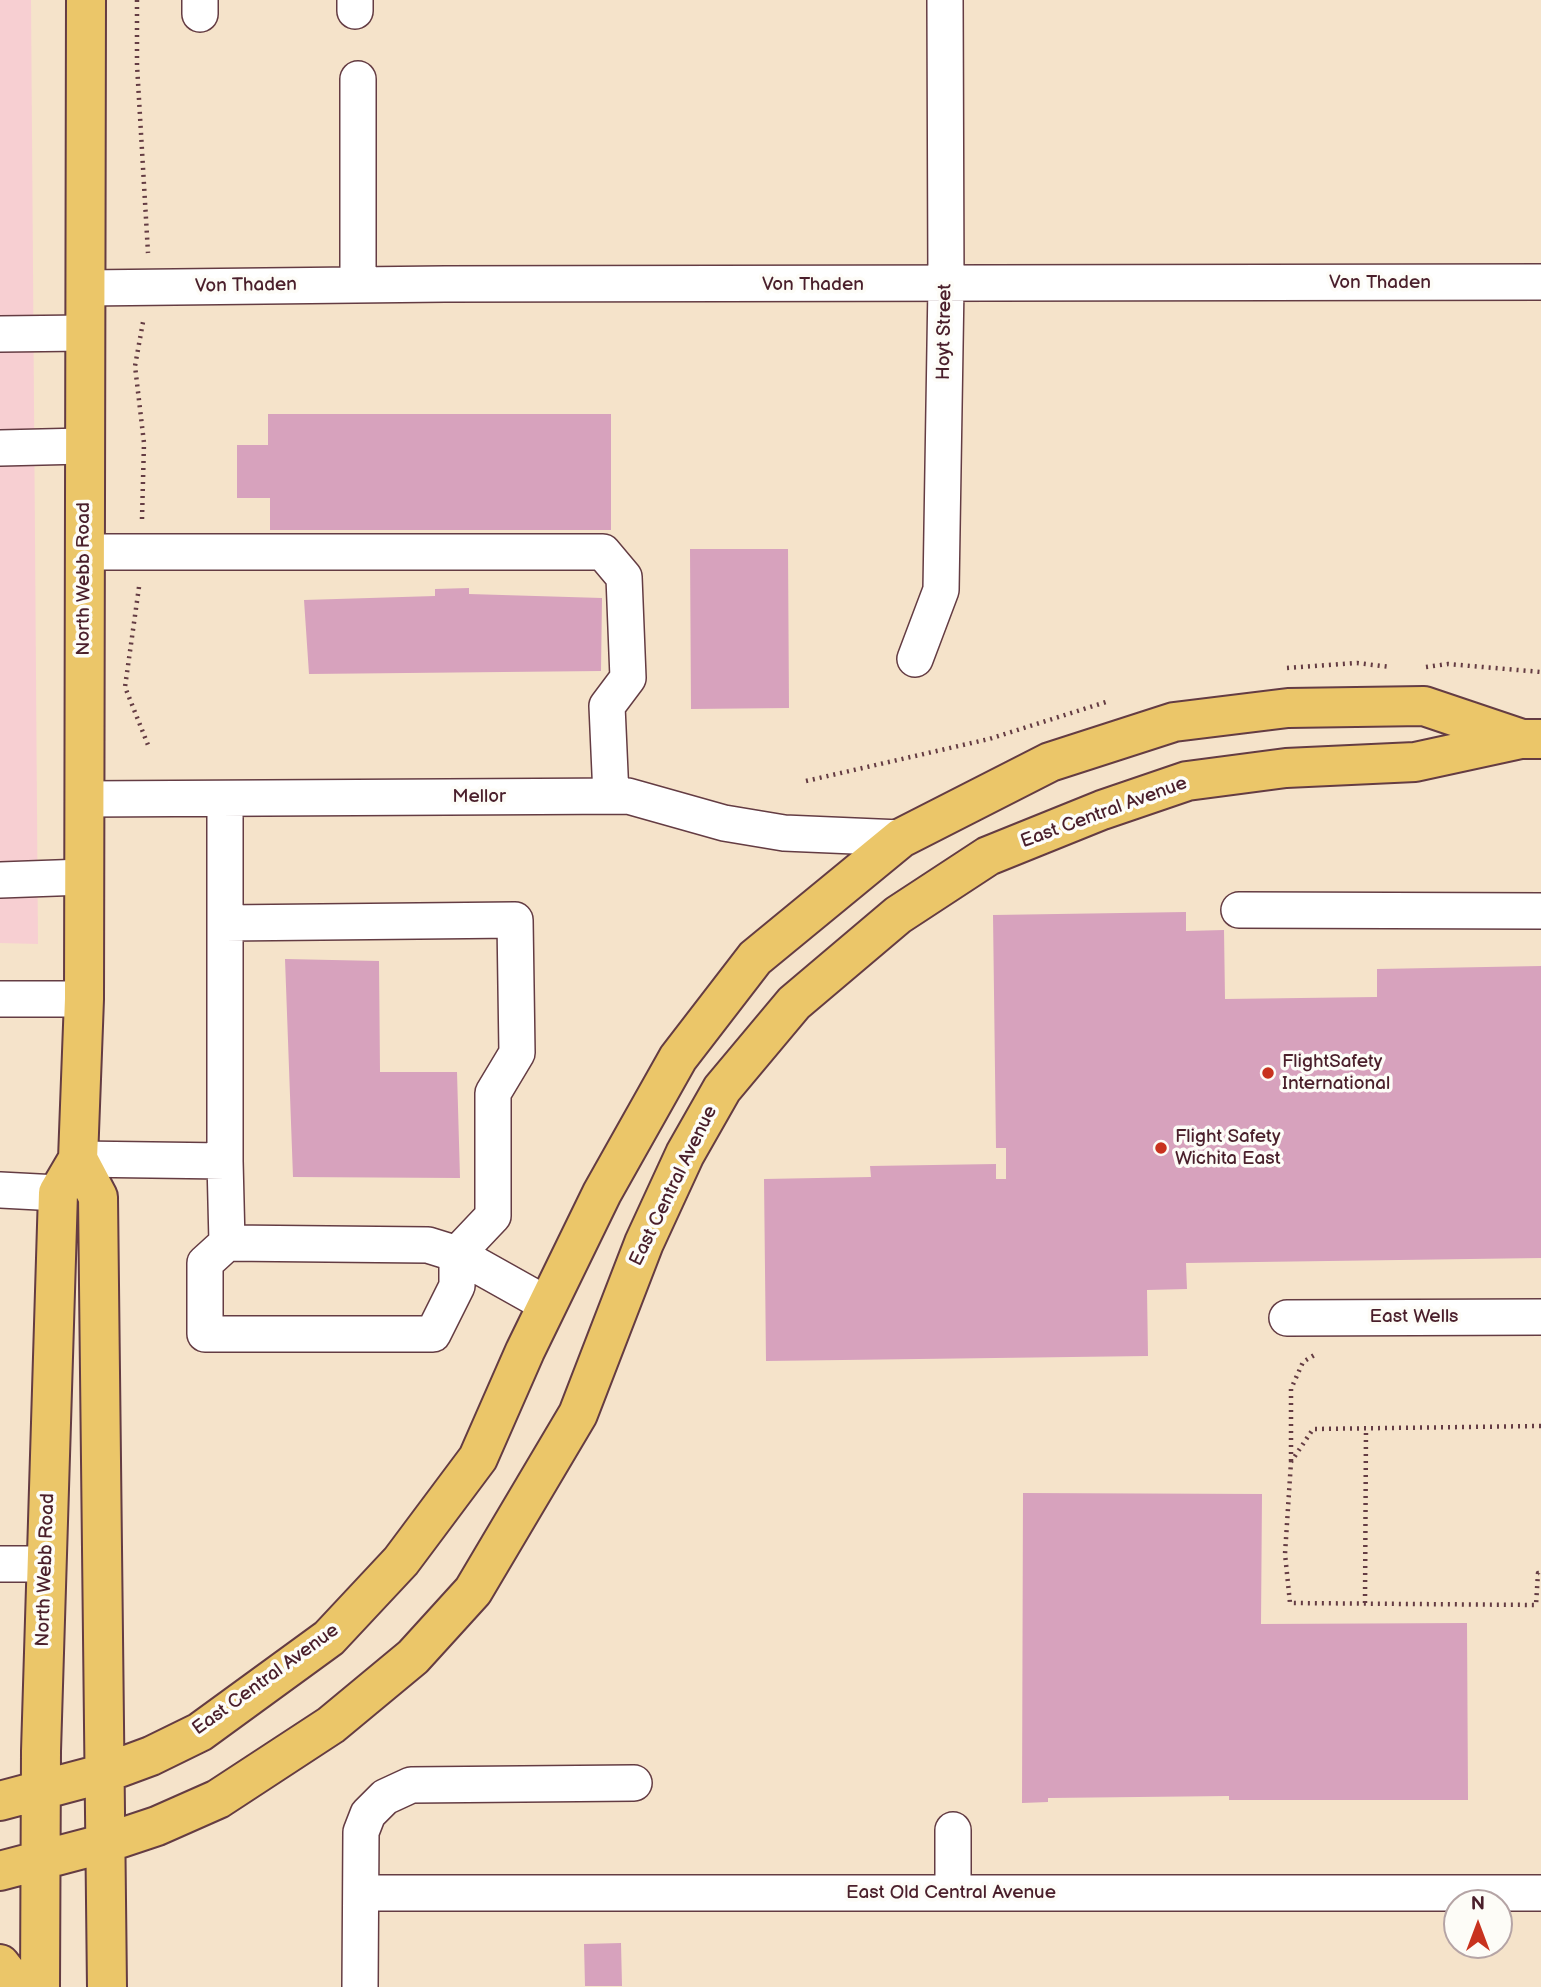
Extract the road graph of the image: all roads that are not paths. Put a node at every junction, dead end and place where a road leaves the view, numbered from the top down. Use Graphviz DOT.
graph roads {
  1 [pos="86,0"];
  2 [pos="945,0"];
  3 [pos="358,79"];
  4 [pos="1541,282"];
  5 [pos="358,285"];
  6 [pos="946,285"];
  7 [pos="85,288"];
  8 [pos="85,333"];
  9 [pos="0,334"];
  10 [pos="85,446"];
  11 [pos="0,448"];
  12 [pos="85,552"];
  13 [pos="915,659"];
  14 [pos="1531,739"];
  15 [pos="611,796"];
  16 [pos="84,799"];
  17 [pos="225,799"];
  18 [pos="885,837"];
  19 [pos="84,877"];
  20 [pos="0,880"];
  21 [pos="1239,910"];
  22 [pos="1541,911"];
  23 [pos="225,923"];
  24 [pos="0,999"];
  25 [pos="83,999"];
  26 [pos="78,1159"];
  27 [pos="225,1161"];
  28 [pos="0,1189"];
  29 [pos="58,1192"];
  30 [pos="227,1243"];
  31 [pos="463,1247"];
  32 [pos="548,1305"];
  33 [pos="1541,1317"];
  34 [pos="1287,1318"];
  35 [pos="0,1564"];
  36 [pos="46,1564"];
  37 [pos="105,1773"];
  38 [pos="634,1783"];
  39 [pos="41,1792"];
  40 [pos="0,1801"];
  41 [pos="953,1830"];
  42 [pos="106,1843"];
  43 [pos="41,1861"];
  44 [pos="0,1871"];
  45 [pos="361,1893"];
  46 [pos="953,1893"];
  47 [pos="1541,1893"];
  48 [pos="0,1964"];
  49 [pos="18,1987"];
  50 [pos="40,1987"];
  51 [pos="107,1987"];
  52 [pos="360,1987"];
  1 -- 7 [label="main road, North Webb Road"];
  2 -- 6 [label="street, Hoyt Street"];
  3 -- 5 [label="street"];
  4 -- 6 [label="street, Von Thaden"];
  5 -- 6 [label="street, Von Thaden"];
  5 -- 7 [label="street, Von Thaden"];
  6 -- 13 [label="street, Hoyt Street"];
  7 -- 8 [label="main road, North Webb Road"];
  8 -- 9 [label="street"];
  8 -- 10 [label="main road, North Webb Road"];
  10 -- 11 [label="street"];
  10 -- 12 [label="main road, North Webb Road"];
  12 -- 15 [label="street"];
  12 -- 16 [label="main road, North Webb Road"];
  14 -- 18 [label="main road, East Central Avenue"];
  14 -- 42 [label="main road, East Central Avenue"];
  15 -- 17 [label="street, Mellor"];
  15 -- 18 [label="street, Mellor"];
  16 -- 17 [label="street, Mellor"];
  16 -- 19 [label="main road, North Webb Road"];
  17 -- 23 [label="street"];
  18 -- 32 [label="main road, East Central Avenue"];
  19 -- 20 [label="street"];
  19 -- 25 [label="main road, North Webb Road"];
  21 -- 22 [label="street"];
  23 -- 27 [label="street"];
  23 -- 31 [label="street"];
  24 -- 25 [label="street"];
  25 -- 26 [label="main road, North Webb Road"];
  26 -- 27 [label="street"];
  26 -- 29 [label="main road, North Webb Road"];
  26 -- 37 [label="main road, North Webb Road"];
  27 -- 30 [label="street"];
  28 -- 29 [label="street"];
  29 -- 36 [label="main road, North Webb Road"];
  30 -- 31 [label="street"];
  30 -- 31 [label="street"];
  31 -- 32 [label="street"];
  32 -- 37 [label="main road, East Central Avenue"];
  33 -- 34 [label="street, East Wells"];
  35 -- 36 [label="street"];
  36 -- 39 [label="main road, North Webb Road"];
  37 -- 39 [label="main road, East Central Avenue"];
  37 -- 42 [label="main road, North Webb Road"];
  38 -- 45 [label="street"];
  39 -- 40 [label="main road, East Central Avenue"];
  39 -- 43 [label="main road, North Webb Road"];
  41 -- 46 [label="street"];
  42 -- 43 [label="main road, East Central Avenue"];
  42 -- 51 [label="main road, North Webb Road"];
  43 -- 44 [label="main road, East Central Avenue"];
  43 -- 50 [label="main road, North Webb Road"];
  45 -- 46 [label="street, East Old Central Avenue"];
  45 -- 52 [label="street"];
  46 -- 47 [label="street, East Old Central Avenue"];
  48 -- 49 [label="main road"];
}
